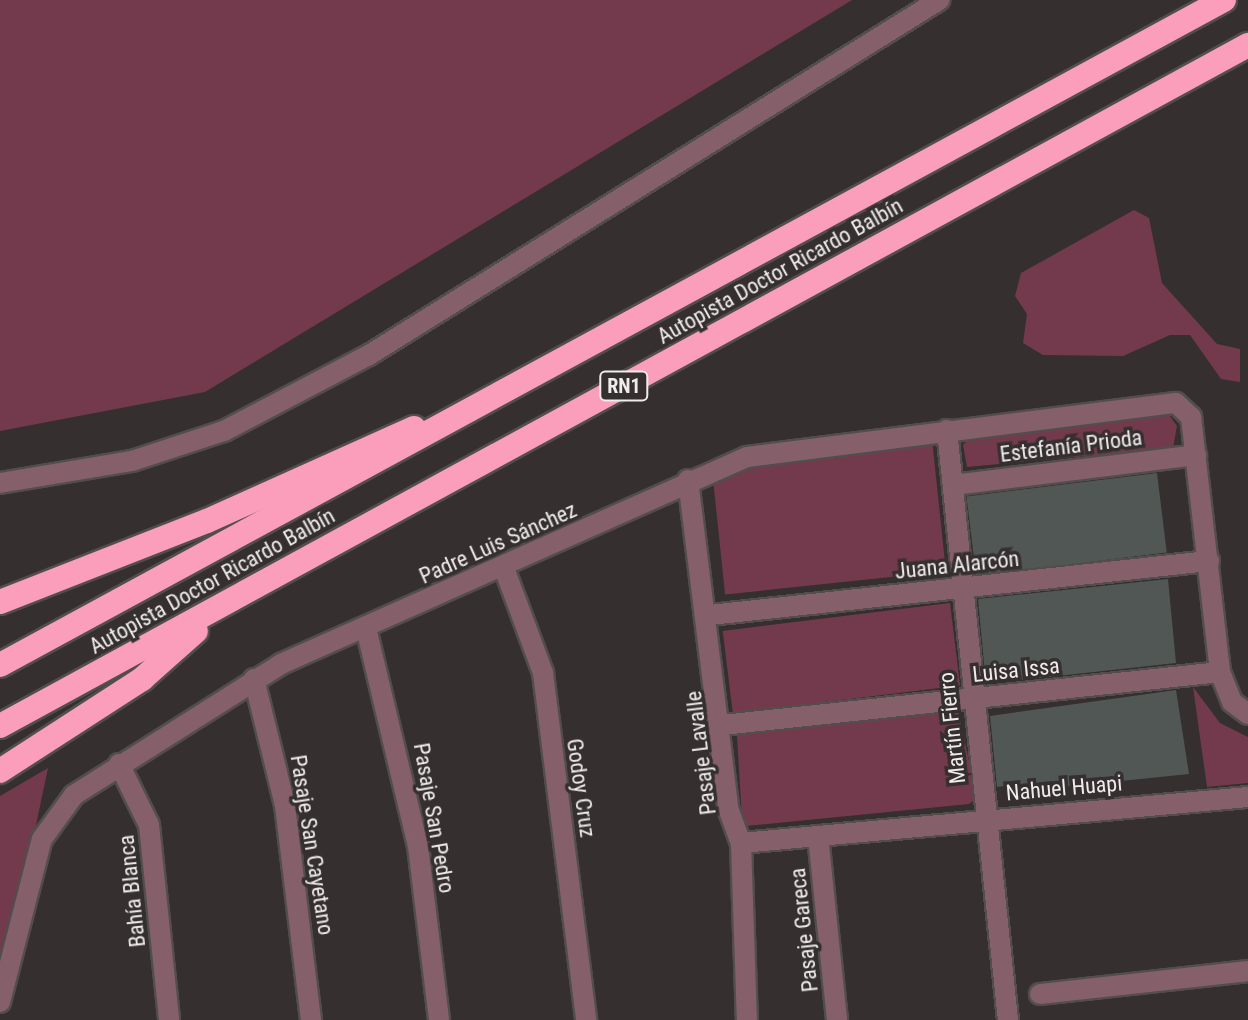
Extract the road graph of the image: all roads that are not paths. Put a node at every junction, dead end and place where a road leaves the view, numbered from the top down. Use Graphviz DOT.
graph roads {
  1 [pos="939,0"];
  2 [pos="1224,0"];
  3 [pos="1248,45"];
  4 [pos="466,412"];
  5 [pos="947,430"];
  6 [pos="1196,455"];
  7 [pos="688,480"];
  8 [pos="0,483"];
  9 [pos="953,485"];
  10 [pos="1209,561"];
  11 [pos="504,568"];
  12 [pos="962,589"];
  13 [pos="0,602"];
  14 [pos="228,603"];
  15 [pos="710,615"];
  16 [pos="366,628"];
  17 [pos="0,665"];
  18 [pos="1220,672"];
  19 [pos="254,679"];
  20 [pos="973,699"];
  21 [pos="1248,714"];
  22 [pos="722,725"];
  23 [pos="0,726"];
  24 [pos="119,764"];
  25 [pos="0,771"];
  26 [pos="1248,797"];
  27 [pos="986,819"];
  28 [pos="818,836"];
  29 [pos="741,843"];
  30 [pos="1248,971"];
  31 [pos="1040,994"];
  32 [pos="0,1002"];
  33 [pos="169,1020"];
  34 [pos="311,1020"];
  35 [pos="439,1020"];
  36 [pos="586,1020"];
  37 [pos="747,1020"];
  38 [pos="837,1020"];
  39 [pos="1008,1020"];
  1 -- 8 [label="street"];
  2 -- 4 [label="highway, Autopista Doctor Ricardo Balbín / RN1"];
  3 -- 14 [label="highway, Autopista Doctor Ricardo Balbín / RN1"];
  4 -- 13 [label="highway"];
  4 -- 17 [label="highway, Autopista Doctor Ricardo Balbín / RN1"];
  5 -- 6 [label="street, Padre Luis Sánchez"];
  5 -- 7 [label="street, Padre Luis Sánchez"];
  5 -- 9 [label="street, Martín Fierro"];
  6 -- 9 [label="street, Estefanía Prioda"];
  6 -- 10 [label="street"];
  7 -- 11 [label="street, Padre Luis Sánchez"];
  7 -- 15 [label="street, Pasaje Lavalle"];
  9 -- 12 [label="street, Martín Fierro"];
  10 -- 12 [label="street, Juana Alarcón"];
  10 -- 18 [label="street"];
  11 -- 16 [label="street, Padre Luis Sánchez"];
  11 -- 36 [label="street, Godoy Cruz"];
  12 -- 15 [label="street, Juana Alarcón"];
  12 -- 20 [label="street, Martín Fierro"];
  14 -- 23 [label="highway, Autopista Doctor Ricardo Balbín / RN1"];
  14 -- 25 [label="highway"];
  15 -- 22 [label="street, Pasaje Lavalle"];
  16 -- 19 [label="street, Padre Luis Sánchez"];
  16 -- 35 [label="street, Pasaje San Pedro"];
  18 -- 20 [label="street, Luisa Issa"];
  18 -- 21 [label="street"];
  19 -- 24 [label="street, Padre Luis Sánchez"];
  19 -- 34 [label="street, Pasaje San Cayetano"];
  20 -- 22 [label="street, Luisa Issa"];
  20 -- 27 [label="street, Martín Fierro"];
  22 -- 29 [label="street, Pasaje Lavalle"];
  24 -- 32 [label="street, Padre Luis Sánchez"];
  24 -- 33 [label="street, Bahía Blanca"];
  26 -- 27 [label="street, Nahuel Huapi"];
  27 -- 28 [label="street, Nahuel Huapi"];
  27 -- 39 [label="street, Martín Fierro"];
  28 -- 29 [label="street, Nahuel Huapi"];
  28 -- 38 [label="street, Pasaje Gareca"];
  29 -- 37 [label="street, Pasaje Lavalle"];
  30 -- 31 [label="street"];
}
